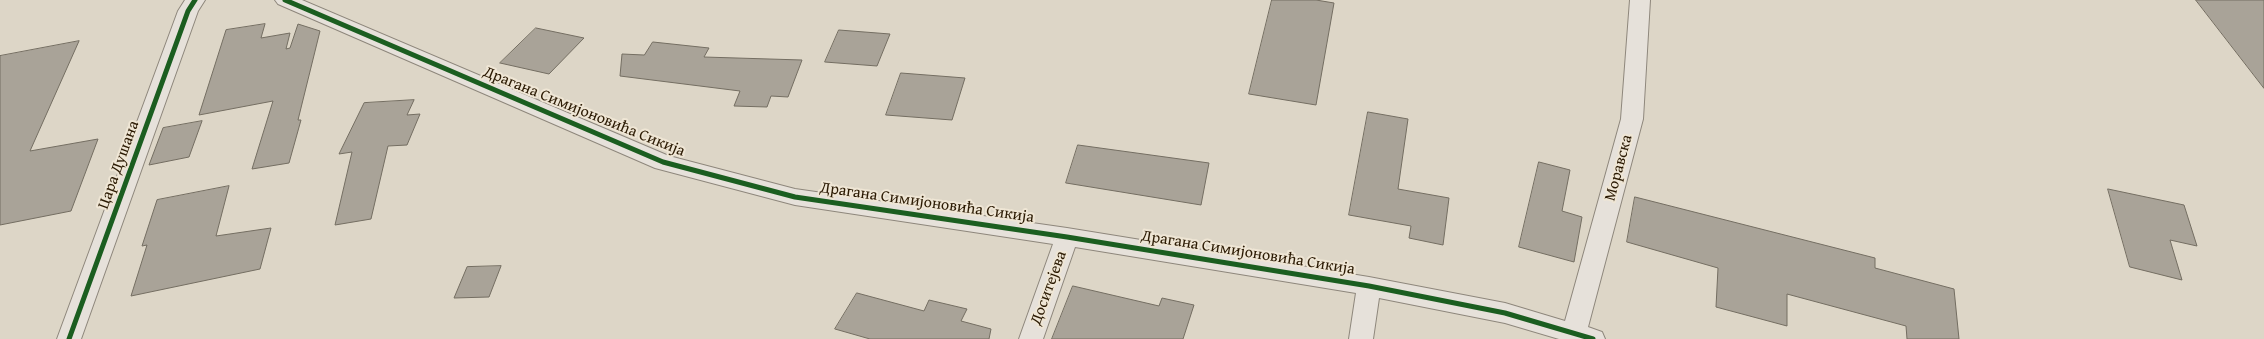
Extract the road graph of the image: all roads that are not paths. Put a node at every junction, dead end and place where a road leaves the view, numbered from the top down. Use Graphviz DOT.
graph roads {
  1 [pos="194,0"];
  2 [pos="285,0"];
  3 [pos="1640,0"];
  4 [pos="1067,237"];
  5 [pos="1369,286"];
  6 [pos="1584,336"];
  7 [pos="69,339"];
  8 [pos="1031,339"];
  9 [pos="1361,339"];
  1 -- 7 [label="street, Цара Душана"];
  2 -- 4 [label="street, Драгана Симијоновића Сикија"];
  3 -- 6 [label="street, Моравска"];
  4 -- 5 [label="street, Драгана Симијоновића Сикија"];
  4 -- 8 [label="street, Доситејева"];
  5 -- 6 [label="street, Драгана Симијоновића Сикија"];
  5 -- 9 [label="street"];
}
